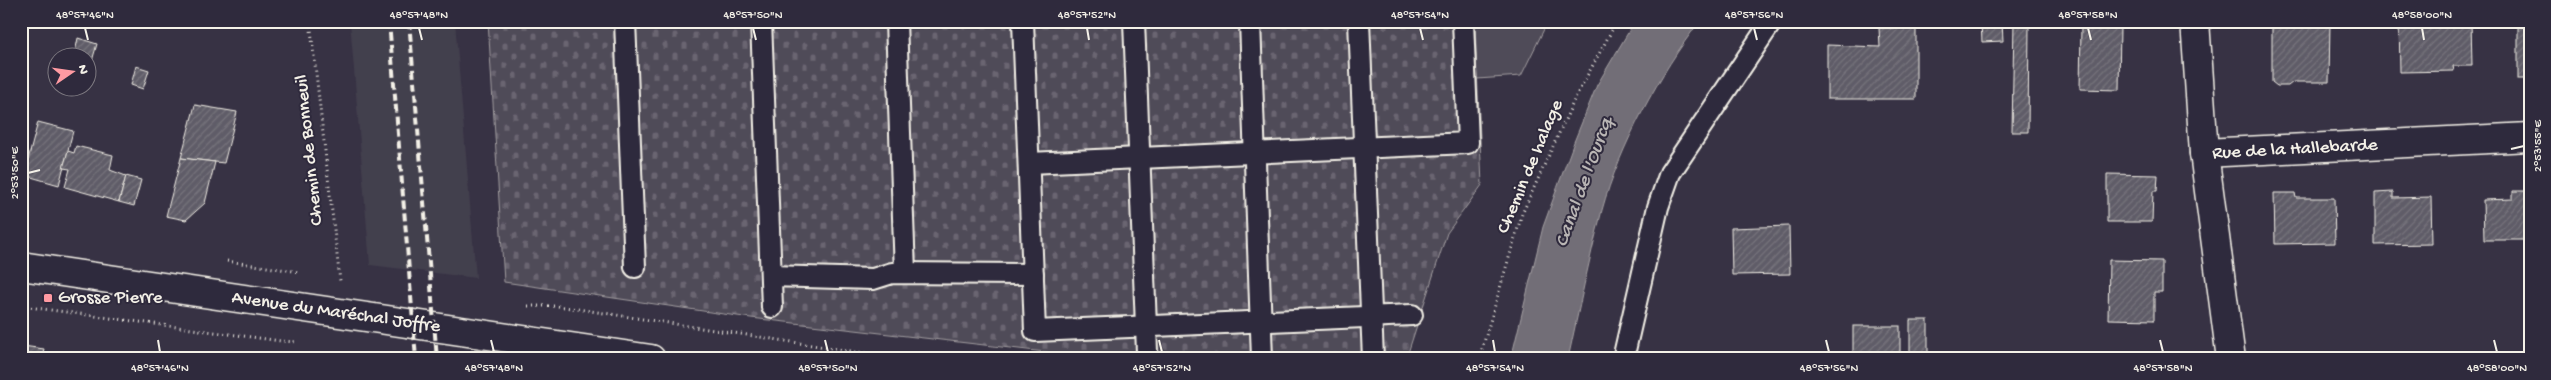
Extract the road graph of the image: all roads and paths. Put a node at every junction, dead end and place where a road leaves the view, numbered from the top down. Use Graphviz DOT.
graph roads {
  1 [pos="310,21"];
  2 [pos="625,21"];
  3 [pos="761,21"];
  4 [pos="896,21"];
  5 [pos="1023,21"];
  6 [pos="1134,21"];
  7 [pos="1250,21"];
  8 [pos="1359,21"];
  9 [pos="1463,21"];
  10 [pos="1617,21"];
  11 [pos="1772,21"];
  12 [pos="2195,21"];
  13 [pos="2530,137"];
  14 [pos="1364,148"];
  15 [pos="1255,152"];
  16 [pos="2204,153"];
  17 [pos="1139,158"];
  18 [pos="1029,163"];
  19 [pos="21,266"];
  20 [pos="635,267"];
  21 [pos="905,273"];
  22 [pos="1033,274"];
  23 [pos="338,275"];
  24 [pos="771,276"];
  25 [pos="21,306"];
  26 [pos="772,307"];
  27 [pos="1412,315"];
  28 [pos="1370,317"];
  29 [pos="1260,321"];
  30 [pos="1146,326"];
  31 [pos="308,342"];
  32 [pos="1147,352"];
  33 [pos="651,359"];
  34 [pos="1262,359"];
  35 [pos="1373,359"];
  36 [pos="1478,359"];
  37 [pos="1623,359"];
  38 [pos="2231,359"];
  1 -- 23 [label="path, Chemin de Bonneuil"];
  2 -- 20 [label="lane"];
  3 -- 24 [label="lane"];
  4 -- 21 [label="lane"];
  5 -- 18 [label="lane"];
  6 -- 17 [label="lane"];
  7 -- 15 [label="lane"];
  8 -- 14 [label="lane"];
  9 -- 14 [label="lane"];
  10 -- 36 [label="path, Chemin de halage"];
  11 -- 37 [label="lane"];
  12 -- 16 [label="street"];
  13 -- 16 [label="street, Rue de la Hallebarde"];
  14 -- 15 [label="lane"];
  14 -- 28 [label="lane"];
  15 -- 17 [label="lane"];
  15 -- 29 [label="lane"];
  16 -- 38 [label="street, Rue de la Hallebarde"];
  17 -- 18 [label="lane"];
  17 -- 30 [label="lane"];
  18 -- 22 [label="lane"];
  19 -- 33 [label="street, Avenue du Maréchal Joffre"];
  21 -- 22 [label="lane"];
  21 -- 24 [label="lane"];
  22 -- 30 [label="lane"];
  24 -- 26 [label="lane"];
  25 -- 31 [label="path"];
  27 -- 28 [label="lane"];
  28 -- 29 [label="lane"];
  28 -- 35 [label="lane"];
  29 -- 30 [label="lane"];
  29 -- 34 [label="lane"];
  30 -- 32 [label="lane"];
}
